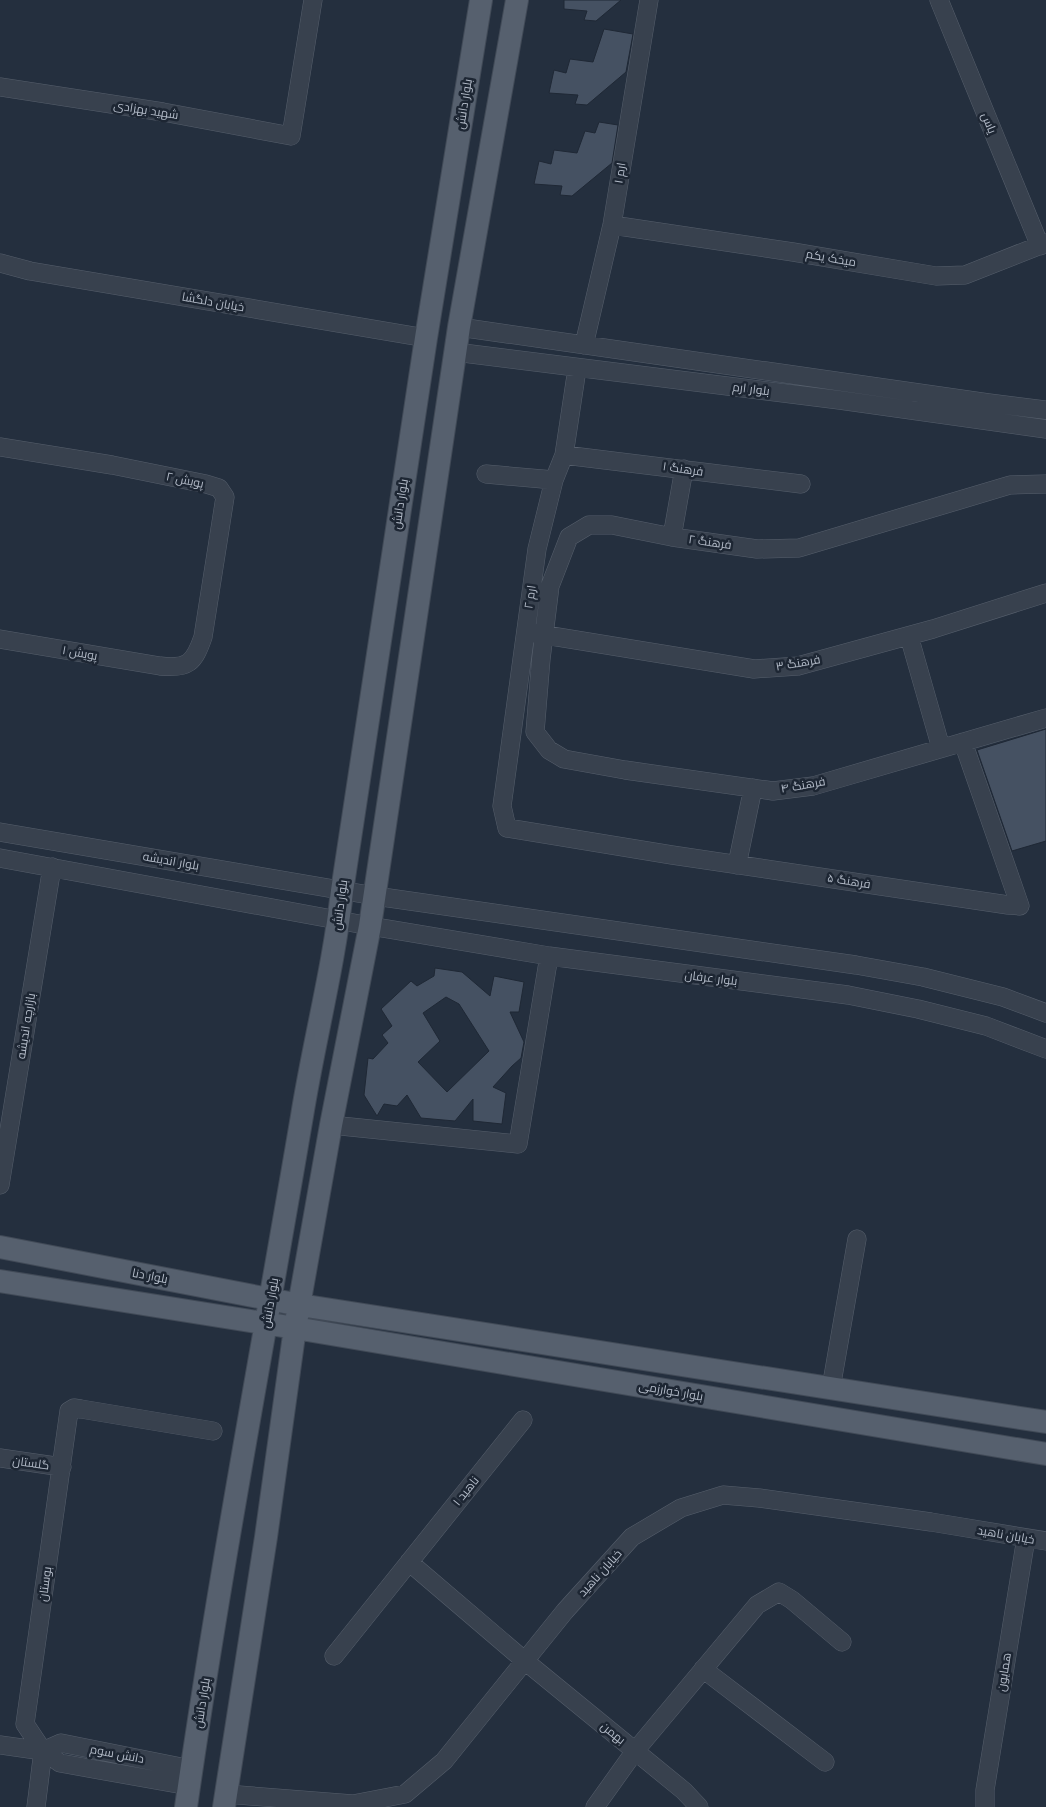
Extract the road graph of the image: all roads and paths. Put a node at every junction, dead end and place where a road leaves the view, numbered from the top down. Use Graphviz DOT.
graph roads {
  1 [pos="313,0"];
  2 [pos="481,0"];
  3 [pos="517,0"];
  4 [pos="648,0"];
  5 [pos="939,0"];
  6 [pos="0,87"];
  7 [pos="612,224"];
  8 [pos="1043,244"];
  9 [pos="0,263"];
  10 [pos="459,327"];
  11 [pos="503,333"];
  12 [pos="426,338"];
  13 [pos="584,345"];
  14 [pos="455,352"];
  15 [pos="496,357"];
  16 [pos="577,369"];
  17 [pos="1046,410"];
  18 [pos="1046,429"];
  19 [pos="0,448"];
  20 [pos="564,455"];
  21 [pos="684,469"];
  22 [pos="486,474"];
  23 [pos="554,480"];
  24 [pos="801,484"];
  25 [pos="1046,484"];
  26 [pos="672,537"];
  27 [pos="1046,593"];
  28 [pos="525,632"];
  29 [pos="544,635"];
  30 [pos="909,636"];
  31 [pos="0,639"];
  32 [pos="160,666"];
  33 [pos="1046,718"];
  34 [pos="535,732"];
  35 [pos="963,742"];
  36 [pos="941,748"];
  37 [pos="753,788"];
  38 [pos="506,828"];
  39 [pos="0,832"];
  40 [pos="0,858"];
  41 [pos="737,865"];
  42 [pos="52,866"];
  43 [pos="342,891"];
  44 [pos="375,896"];
  45 [pos="339,920"];
  46 [pos="370,926"];
  47 [pos="549,956"];
  48 [pos="1046,1013"];
  49 [pos="1046,1049"];
  50 [pos="330,1124"];
  51 [pos="0,1185"];
  52 [pos="857,1239"];
  53 [pos="0,1248"];
  54 [pos="0,1281"];
  55 [pos="271,1300"];
  56 [pos="300,1305"];
  57 [pos="266,1325"];
  58 [pos="295,1328"];
  59 [pos="830,1388"];
  60 [pos="523,1420"];
  61 [pos="1046,1422"];
  62 [pos="213,1431"];
  63 [pos="1046,1454"];
  64 [pos="0,1458"];
  65 [pos="62,1467"];
  66 [pos="1026,1538"];
  67 [pos="1046,1542"];
  68 [pos="409,1562"];
  69 [pos="842,1642"];
  70 [pos="334,1656"];
  71 [pos="525,1661"];
  72 [pos="703,1669"];
  73 [pos="0,1745"];
  74 [pos="43,1751"];
  75 [pos="635,1751"];
  76 [pos="826,1762"];
  77 [pos="189,1787"];
  78 [pos="225,1800"];
  79 [pos="396,1802"];
  80 [pos="36,1807"];
  81 [pos="595,1807"];
  82 [pos="699,1807"];
  83 [pos="985,1807"];
  1 -- 6 [label="street, شهید بهزادی"];
  2 -- 12 [label="main road, بلوار دانش"];
  3 -- 10 [label="main road"];
  4 -- 7 [label="street, ارم ۱"];
  5 -- 8 [label="street, یاس"];
  7 -- 8 [label="street, میخک یکم"];
  7 -- 13 [label="street, ارم ۱"];
  9 -- 12 [label="street, خیابان دلگشا"];
  10 -- 11 [label="street, بلوار ارم"];
  10 -- 14 [label="main road"];
  11 -- 13 [label="street, بلوار ارم"];
  11 -- 15 [label="street"];
  12 -- 43 [label="main road, بلوار دانش"];
  13 -- 17 [label="street, بلوار ارم"];
  14 -- 15 [label="street, بلوار ارم"];
  14 -- 44 [label="main road"];
  15 -- 16 [label="street, بلوار ارم"];
  16 -- 18 [label="street, بلوار ارم"];
  16 -- 20 [label="street, ارم ۲"];
  19 -- 32 [label="street, پویش ۲"];
  20 -- 21 [label="street, فرهنگ ۱"];
  20 -- 23 [label="street, ارم ۲"];
  21 -- 24 [label="street, فرهنگ ۱"];
  21 -- 26 [label="street"];
  22 -- 23 [label="street"];
  23 -- 28 [label="street, ارم ۲"];
  25 -- 26 [label="street, فرهنگ ۲"];
  26 -- 29 [label="street, فرهنگ ۲"];
  27 -- 30 [label="street, فرهنگ ۳"];
  28 -- 29 [label="street, فرهنگ ۳"];
  28 -- 38 [label="street, ارم ۲"];
  29 -- 30 [label="street, فرهنگ ۳"];
  29 -- 34 [label="street, فرهنگ ۲"];
  30 -- 36 [label="street"];
  31 -- 32 [label="street, پویش ۱"];
  33 -- 35 [label="street, فرهنگ ۴"];
  34 -- 37 [label="street, فرهنگ ۴"];
  35 -- 36 [label="street, فرهنگ ۴"];
  35 -- 41 [label="street, فرهنگ ۵"];
  36 -- 37 [label="street, فرهنگ ۴"];
  37 -- 41 [label="street"];
  38 -- 41 [label="street, فرهنگ ۵"];
  39 -- 43 [label="street, بلوار اندیشه"];
  40 -- 42 [label="street"];
  42 -- 45 [label="street"];
  42 -- 51 [label="street, بازارچه اندیشه"];
  43 -- 44 [label="street, بلوار اندیشه"];
  43 -- 45 [label="main road, بلوار دانش"];
  44 -- 46 [label="main road"];
  44 -- 48 [label="street"];
  45 -- 46 [label="street, بلوار عرفان"];
  45 -- 55 [label="main road, بلوار دانش"];
  46 -- 47 [label="street, بلوار عرفان"];
  46 -- 50 [label="main road"];
  47 -- 49 [label="street, بلوار عرفان"];
  47 -- 50 [label="street"];
  50 -- 56 [label="main road"];
  52 -- 59 [label="street"];
  53 -- 55 [label="main road, بلوار دنا"];
  54 -- 57 [label="main road"];
  55 -- 56 [label="main road, بلوار دنا"];
  55 -- 57 [label="main road, بلوار دانش"];
  56 -- 58 [label="main road"];
  56 -- 59 [label="main road"];
  57 -- 58 [label="main road"];
  57 -- 77 [label="main road, بلوار دانش"];
  58 -- 63 [label="main road, بلوار خوارزمی"];
  58 -- 78 [label="main road"];
  59 -- 61 [label="main road"];
  60 -- 68 [label="street, ناهید ۱"];
  62 -- 65 [label="street, بوستان"];
  64 -- 65 [label="street, گلستان"];
  65 -- 74 [label="street, بوستان"];
  66 -- 67 [label="street, خیابان ناهید"];
  66 -- 71 [label="street, خیابان ناهید"];
  66 -- 83 [label="street, همایون"];
  68 -- 70 [label="street, ناهید ۱"];
  68 -- 71 [label="street"];
  69 -- 72 [label="street"];
  71 -- 75 [label="street, بهمن"];
  71 -- 79 [label="street, خیابان ناهید"];
  72 -- 75 [label="street"];
  72 -- 76 [label="street"];
  73 -- 74 [label="street, دانش سوم"];
  74 -- 77 [label="street, دانش سوم"];
  74 -- 80 [label="street"];
  75 -- 81 [label="street"];
  75 -- 82 [label="street, بهمن"];
  78 -- 79 [label="street, خیابان ناهید"];
}
